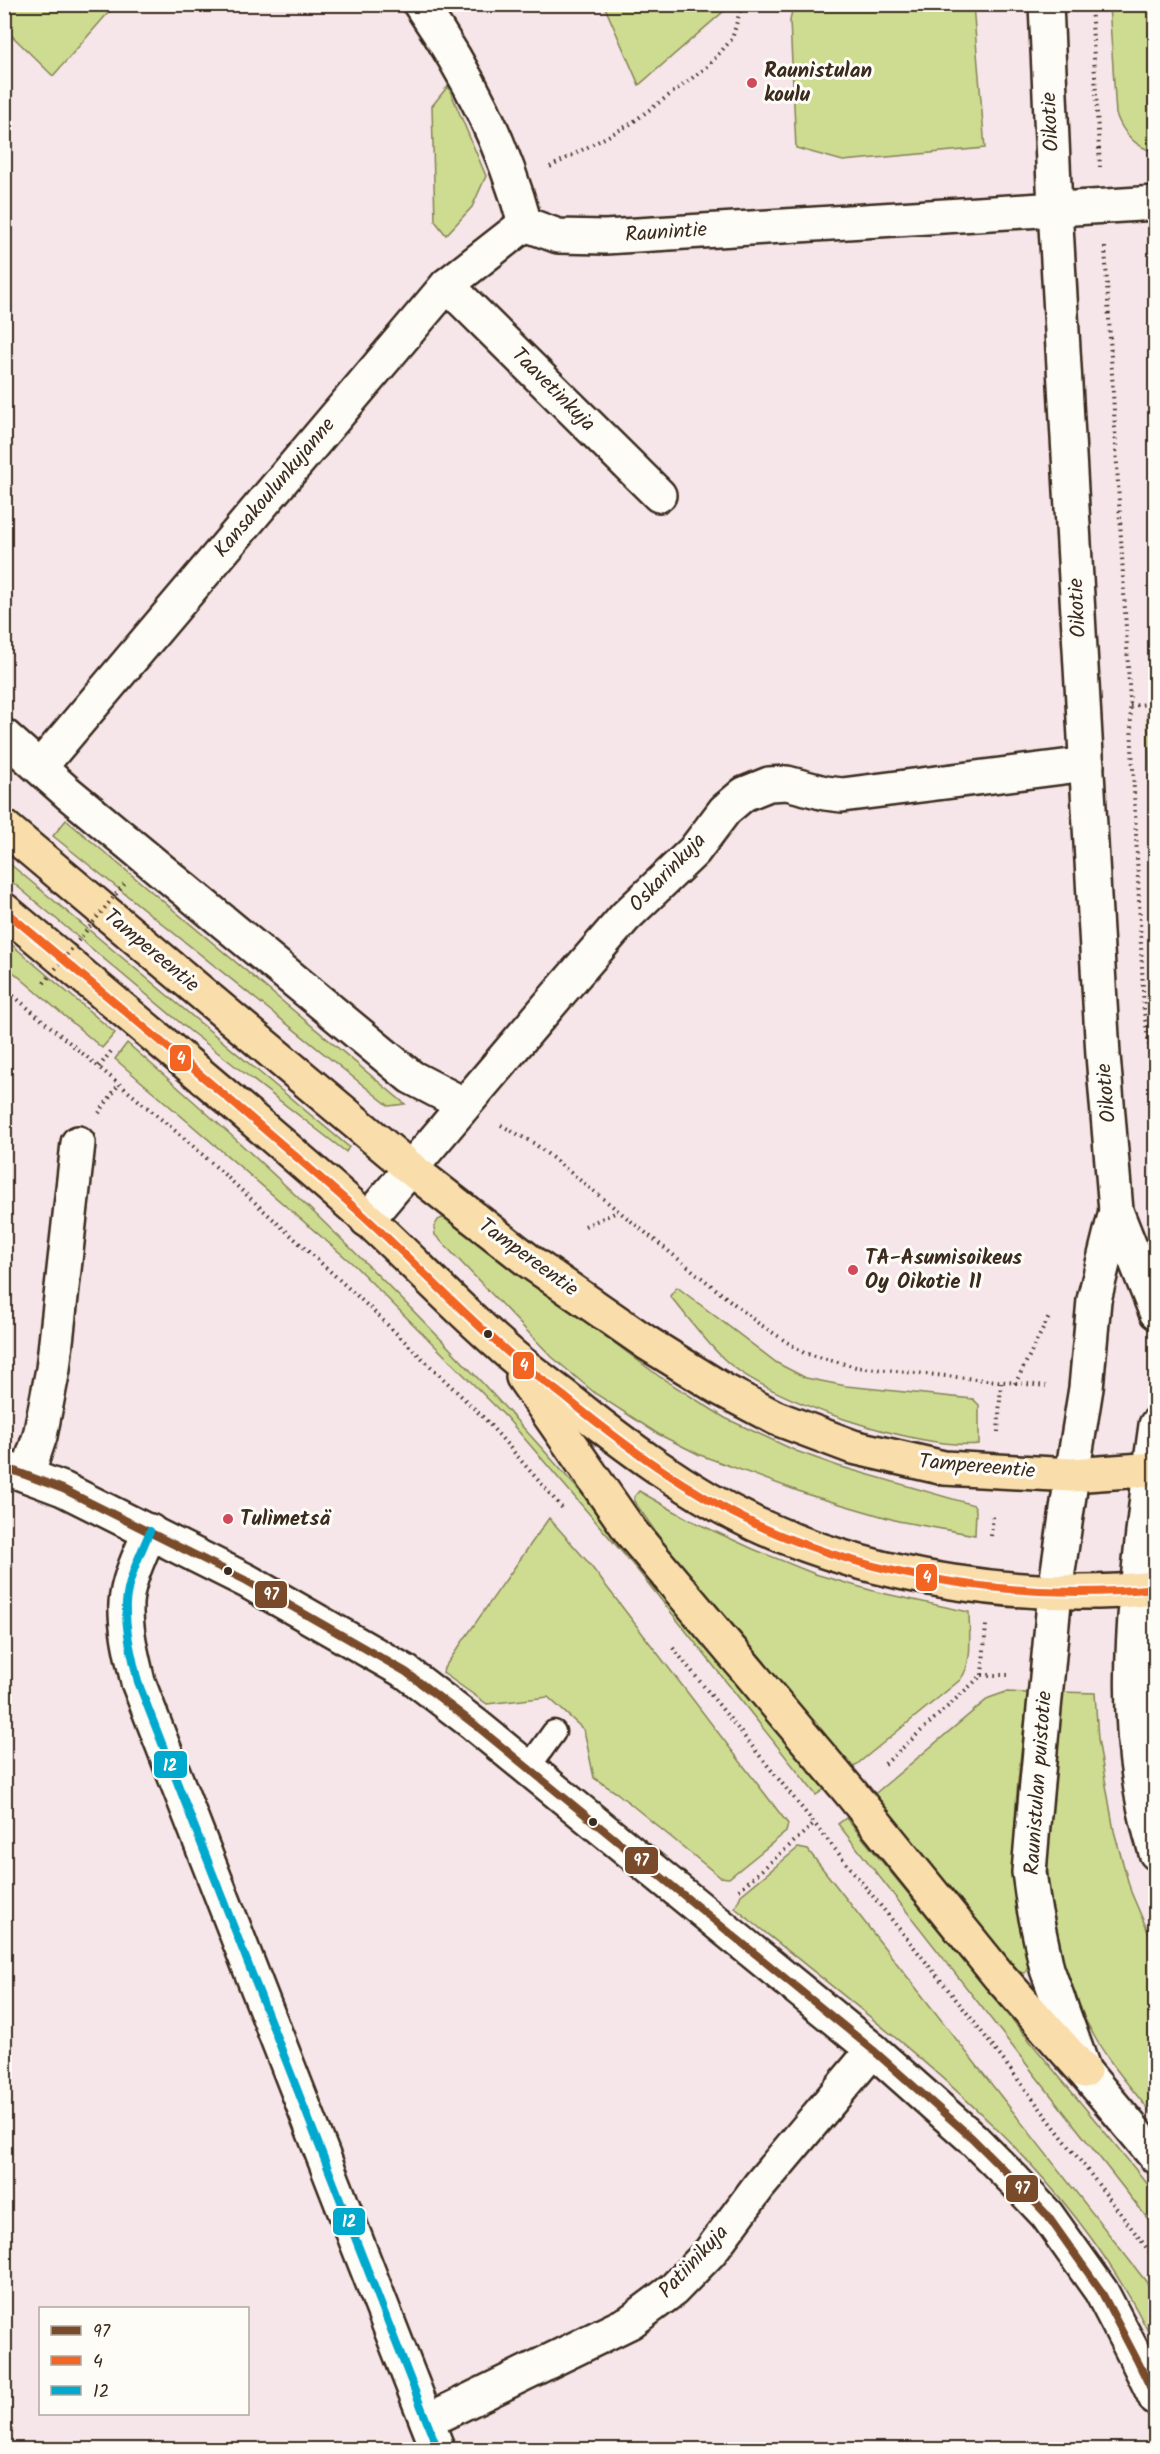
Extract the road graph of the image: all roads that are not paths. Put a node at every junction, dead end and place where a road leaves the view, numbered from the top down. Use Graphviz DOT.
graph roads {
  1 [pos="420,4"];
  2 [pos="1046,4"];
  3 [pos="1155,203"];
  4 [pos="1055,208"];
  5 [pos="525,224"];
  6 [pos="447,285"];
  7 [pos="659,495"];
  8 [pos="4,736"];
  9 [pos="1087,764"];
  10 [pos="40,767"];
  11 [pos="4,827"];
  12 [pos="4,910"];
  13 [pos="463,1104"];
  14 [pos="78,1143"];
  15 [pos="410,1168"];
  16 [pos="1116,1210"];
  17 [pos="367,1220"];
  18 [pos="1155,1312"];
  19 [pos="501,1346"];
  20 [pos="1155,1425"];
  21 [pos="1153,1469"];
  22 [pos="16,1471"];
  23 [pos="1072,1475"];
  24 [pos="150,1531"];
  25 [pos="1146,1589"];
  26 [pos="1055,1592"];
  27 [pos="554,1732"];
  28 [pos="528,1768"];
  29 [pos="1155,1852"];
  30 [pos="873,2050"];
  31 [pos="1084,2071"];
  32 [pos="1155,2157"];
  33 [pos="1155,2399"];
  34 [pos="433,2435"];
  1 -- 5 [label="street"];
  2 -- 4 [label="street, Oikotie"];
  3 -- 4 [label="street, Raunintie"];
  4 -- 5 [label="street, Raunintie"];
  4 -- 9 [label="street, Oikotie"];
  5 -- 6 [label="street, Kansakoulunkujanne"];
  6 -- 7 [label="street, Taavetinkuja"];
  6 -- 10 [label="street, Kansakoulunkujanne"];
  8 -- 10 [label="street"];
  9 -- 13 [label="street, Oskarinkuja"];
  9 -- 16 [label="street, Oikotie"];
  10 -- 13 [label="street"];
  11 -- 15 [label="highway, Tampereentie"];
  12 -- 17 [label="highway"];
  13 -- 15 [label="street, Oskarinkuja"];
  14 -- 22 [label="street"];
  15 -- 17 [label="street, Oskarinkuja"];
  15 -- 23 [label="highway, Tampereentie"];
  16 -- 18 [label="street, Oikotie"];
  16 -- 23 [label="street, Oikotie"];
  17 -- 19 [label="highway"];
  19 -- 26 [label="highway"];
  19 -- 31 [label="highway"];
  20 -- 21 [label="street"];
  21 -- 23 [label="highway, Tampereentie"];
  21 -- 25 [label="street"];
  22 -- 24 [label="street"];
  23 -- 26 [label="street, Raunistulan puistotie"];
  24 -- 28 [label="street"];
  24 -- 34 [label="street"];
  25 -- 26 [label="highway"];
  25 -- 29 [label="street"];
  26 -- 31 [label="street, Raunistulan puistotie"];
  27 -- 28 [label="lane"];
  28 -- 30 [label="street"];
  30 -- 33 [label="street"];
  30 -- 34 [label="street, Patiinikuja"];
  31 -- 32 [label="street, Raunistulan puistotie"];
}
